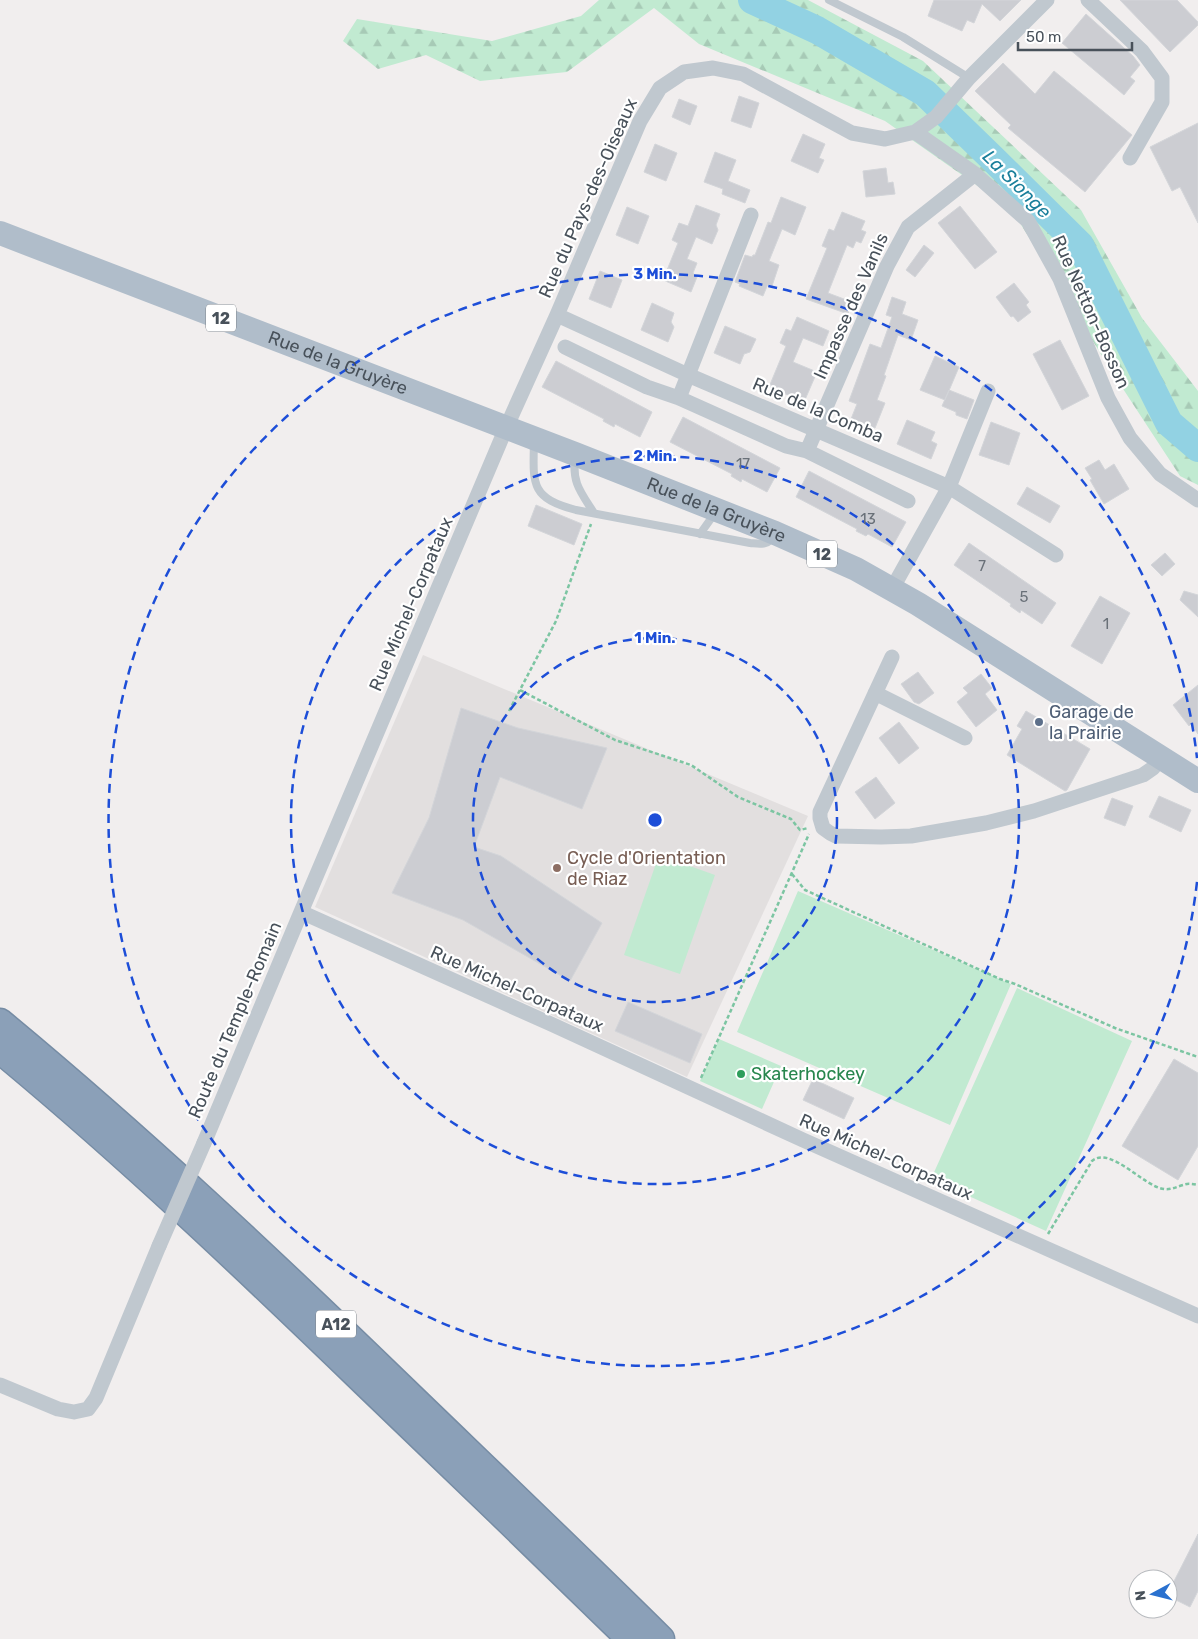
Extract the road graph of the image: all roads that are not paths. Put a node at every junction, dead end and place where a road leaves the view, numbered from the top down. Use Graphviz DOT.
graph roads {
  1 [pos="829,0"];
  2 [pos="1047,0"];
  3 [pos="1088,0"];
  4 [pos="969,78"];
  5 [pos="914,132"];
  6 [pos="1130,158"];
  7 [pos="975,174"];
  8 [pos="750,215"];
  9 [pos="0,233"];
  10 [pos="557,315"];
  11 [pos="565,347"];
  12 [pos="688,375"];
  13 [pos="988,391"];
  14 [pos="679,398"];
  15 [pos="506,428"];
  16 [pos="816,429"];
  17 [pos="534,439"];
  18 [pos="807,451"];
  19 [pos="575,454"];
  20 [pos="949,486"];
  21 [pos="1198,500"];
  22 [pos="908,501"];
  23 [pos="717,510"];
  24 [pos="594,513"];
  25 [pos="775,533"];
  26 [pos="700,534"];
  27 [pos="1056,554"];
  28 [pos="892,589"];
  29 [pos="892,657"];
  30 [pos="875,693"];
  31 [pos="965,738"];
  32 [pos="1161,758"];
  33 [pos="1198,781"];
  34 [pos="301,912"];
  35 [pos="0,1022"];
  36 [pos="0,1050"];
  37 [pos="1198,1316"];
  38 [pos="0,1385"];
  39 [pos="630,1639"];
  40 [pos="661,1639"];
  1 -- 4 [label="lane"];
  2 -- 4 [label="street, Rue du Pays-des-Oiseaux"];
  3 -- 6 [label="street"];
  4 -- 5 [label="street, Rue du Pays-des-Oiseaux"];
  5 -- 7 [label="street, Rue Netton-Bosson"];
  5 -- 10 [label="street, Rue du Pays-des-Oiseaux"];
  7 -- 16 [label="street, Impasse des Vanils"];
  7 -- 21 [label="street, Rue Netton-Bosson"];
  8 -- 12 [label="street"];
  9 -- 15 [label="main road, Rue de la Gruyère / 12"];
  10 -- 12 [label="street, Rue de la Comba"];
  10 -- 15 [label="street, Rue du Pays-des-Oiseaux"];
  11 -- 14 [label="street"];
  12 -- 14 [label="street"];
  12 -- 16 [label="street, Rue de la Comba"];
  13 -- 20 [label="street"];
  14 -- 18 [label="street"];
  15 -- 17 [label="main road, Rue de la Gruyère / 12"];
  15 -- 34 [label="street, Rue Michel-Corpataux"];
  16 -- 18 [label="street, Impasse des Vanils"];
  16 -- 20 [label="street, Rue de la Comba"];
  17 -- 19 [label="main road, Rue de la Gruyère / 12"];
  17 -- 24 [label="lane"];
  18 -- 22 [label="street"];
  19 -- 23 [label="main road, Rue de la Gruyère / 12"];
  19 -- 24 [label="lane"];
  20 -- 27 [label="street, Rue de la Comba"];
  20 -- 28 [label="street"];
  23 -- 25 [label="main road, Rue de la Gruyère / 12"];
  23 -- 26 [label="lane"];
  24 -- 26 [label="lane"];
  25 -- 26 [label="lane"];
  25 -- 28 [label="main road, Rue de la Gruyère / 12"];
  28 -- 32 [label="main road, Rue de la Gruyère / 12"];
  29 -- 30 [label="street"];
  30 -- 31 [label="street"];
  30 -- 32 [label="street"];
  32 -- 33 [label="main road, Rue de la Gruyère / 12"];
  34 -- 37 [label="street, Rue Michel-Corpataux"];
  34 -- 38 [label="street, Route du Temple-Romain, bridge"];
  35 -- 40 [label="highway, A12"];
  36 -- 39 [label="highway, A12"];
}
